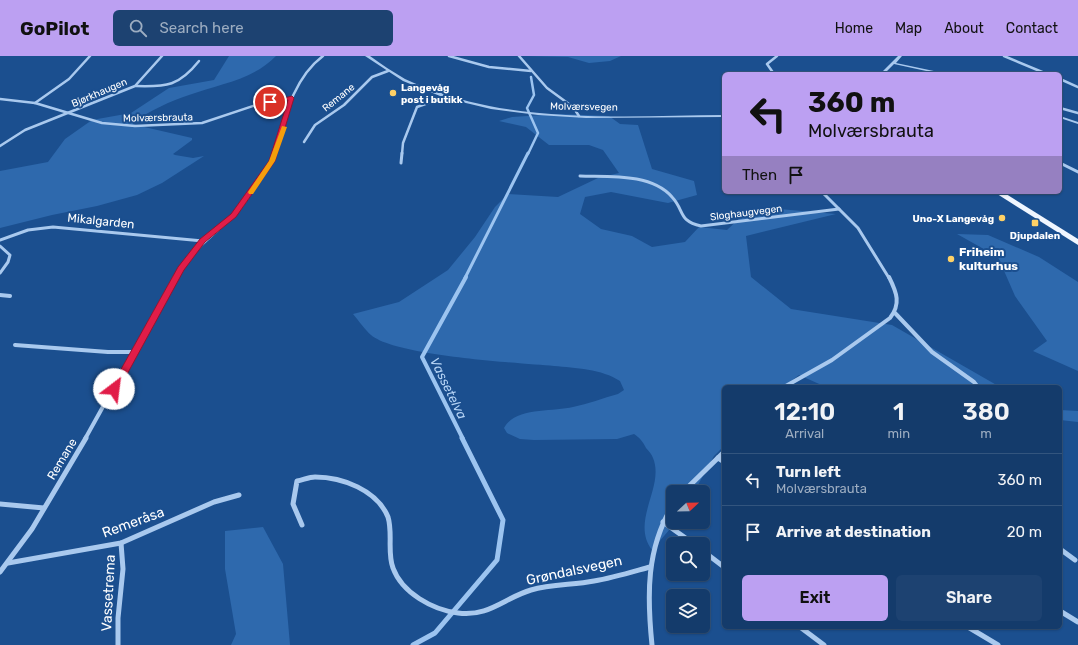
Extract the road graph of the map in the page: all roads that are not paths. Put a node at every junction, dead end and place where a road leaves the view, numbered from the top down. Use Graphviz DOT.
graph roads {
  1 [pos="90,56"];
  2 [pos="162,56"];
  3 [pos="323,56"];
  4 [pos="367,56"];
  5 [pos="449,56"];
  6 [pos="519,56"];
  7 [pos="777,56"];
  8 [pos="900,56"];
  9 [pos="1004,56"];
  10 [pos="199,61"];
  11 [pos="892,64"];
  12 [pos="388,71"];
  13 [pos="531,71"];
  14 [pos="773,72"];
  15 [pos="884,72"];
  16 [pos="935,72"];
  17 [pos="1042,72"];
  18 [pos="1062,81"];
  19 [pos="135,86"];
  20 [pos="1078,87"];
  21 [pos="445,97"];
  22 [pos="292,98"];
  23 [pos="0,99"];
  24 [pos="35,103"];
  25 [pos="1062,109"];
  26 [pos="1078,113"];
  27 [pos="70,114"];
  28 [pos="579,116"];
  29 [pos="722,116"];
  30 [pos="1062,118"];
  31 [pos="1078,123"];
  32 [pos="304,142"];
  33 [pos="0,146"];
  34 [pos="401,164"];
  35 [pos="1062,164"];
  36 [pos="1078,172"];
  37 [pos="580,176"];
  38 [pos="824,194"];
  39 [pos="1001,194"];
  40 [pos="838,209"];
  41 [pos="0,240"];
  42 [pos="202,241"];
  43 [pos="1078,242"];
  44 [pos="0,246"];
  45 [pos="0,273"];
  46 [pos="0,295"];
  47 [pos="10,296"];
  48 [pos="895,313"];
  49 [pos="15,345"];
  50 [pos="136,352"];
  51 [pos="788,385"];
  52 [pos="976,385"];
  53 [pos="722,454"];
  54 [pos="718,458"];
  55 [pos="722,461"];
  56 [pos="690,485"];
  57 [pos="239,495"];
  58 [pos="0,504"];
  59 [pos="44,508"];
  60 [pos="666,517"];
  61 [pos="663,522"];
  62 [pos="302,525"];
  63 [pos="684,537"];
  64 [pos="121,543"];
  65 [pos="1062,550"];
  66 [pos="710,556"];
  67 [pos="1075,560"];
  68 [pos="8,563"];
  69 [pos="722,565"];
  70 [pos="650,567"];
  71 [pos="0,572"];
  72 [pos="1062,612"];
  73 [pos="1078,622"];
  74 [pos="803,629"];
  75 [pos="971,629"];
  76 [pos="118,645"];
  77 [pos="652,645"];
  78 [pos="824,645"];
  79 [pos="998,645"];
  1 -- 24 [label="street"];
  2 -- 19 [label="street, Bjørkhaugen"];
  3 -- 22 [label="street, Remane"];
  4 -- 12 [label="street, Molværsvegen"];
  5 -- 13 [label="street"];
  6 -- 13 [label="street"];
  7 -- 14 [label="street"];
  8 -- 11 [label="street"];
  9 -- 17 [label="street"];
  10 -- 19 [label="street, Bjørkhaugen"];
  11 -- 15 [label="street"];
  11 -- 16 [label="street"];
  12 -- 21 [label="street, Molværsvegen"];
  12 -- 32 [label="street, Remane"];
  13 -- 28 [label="street"];
  18 -- 20 [label="street"];
  19 -- 27 [label="street, Bjørkhaugen"];
  21 -- 28 [label="street, Molværsvegen"];
  21 -- 34 [label="street"];
  22 -- 27 [label="street, Molværsbrauta"];
  22 -- 42 [label="street, Remane"];
  23 -- 24 [label="street, Molværsbrauta"];
  24 -- 27 [label="street, Molværsbrauta"];
  25 -- 26 [label="street"];
  27 -- 33 [label="street, Bjørkhaugen"];
  28 -- 29 [label="street, Molværsvegen"];
  30 -- 31 [label="street"];
  35 -- 36 [label="street"];
  37 -- 40 [label="street, Sloghaugvegen"];
  38 -- 40 [label="street"];
  39 -- 43 [label="main road"];
  40 -- 48 [label="street"];
  41 -- 42 [label="street, Mikalgarden"];
  42 -- 50 [label="street, Remane"];
  44 -- 45 [label="street"];
  46 -- 47 [label="street"];
  48 -- 51 [label="street"];
  48 -- 52 [label="street"];
  49 -- 50 [label="street"];
  50 -- 59 [label="street, Remane"];
  53 -- 54 [label="street"];
  54 -- 55 [label="street"];
  54 -- 56 [label="street"];
  57 -- 64 [label="street, Remeråsa"];
  58 -- 59 [label="street"];
  59 -- 68 [label="street, Remane"];
  60 -- 61 [label="street"];
  61 -- 63 [label="street"];
  61 -- 70 [label="street"];
  62 -- 70 [label="street, Grøndalsvegen"];
  64 -- 68 [label="street, Remeråsa"];
  64 -- 76 [label="street, Vassetrema"];
  65 -- 67 [label="street"];
  66 -- 69 [label="street"];
  68 -- 71 [label="street, Remane"];
  70 -- 77 [label="street"];
  72 -- 73 [label="street"];
  74 -- 78 [label="street"];
  75 -- 79 [label="street"];
}
